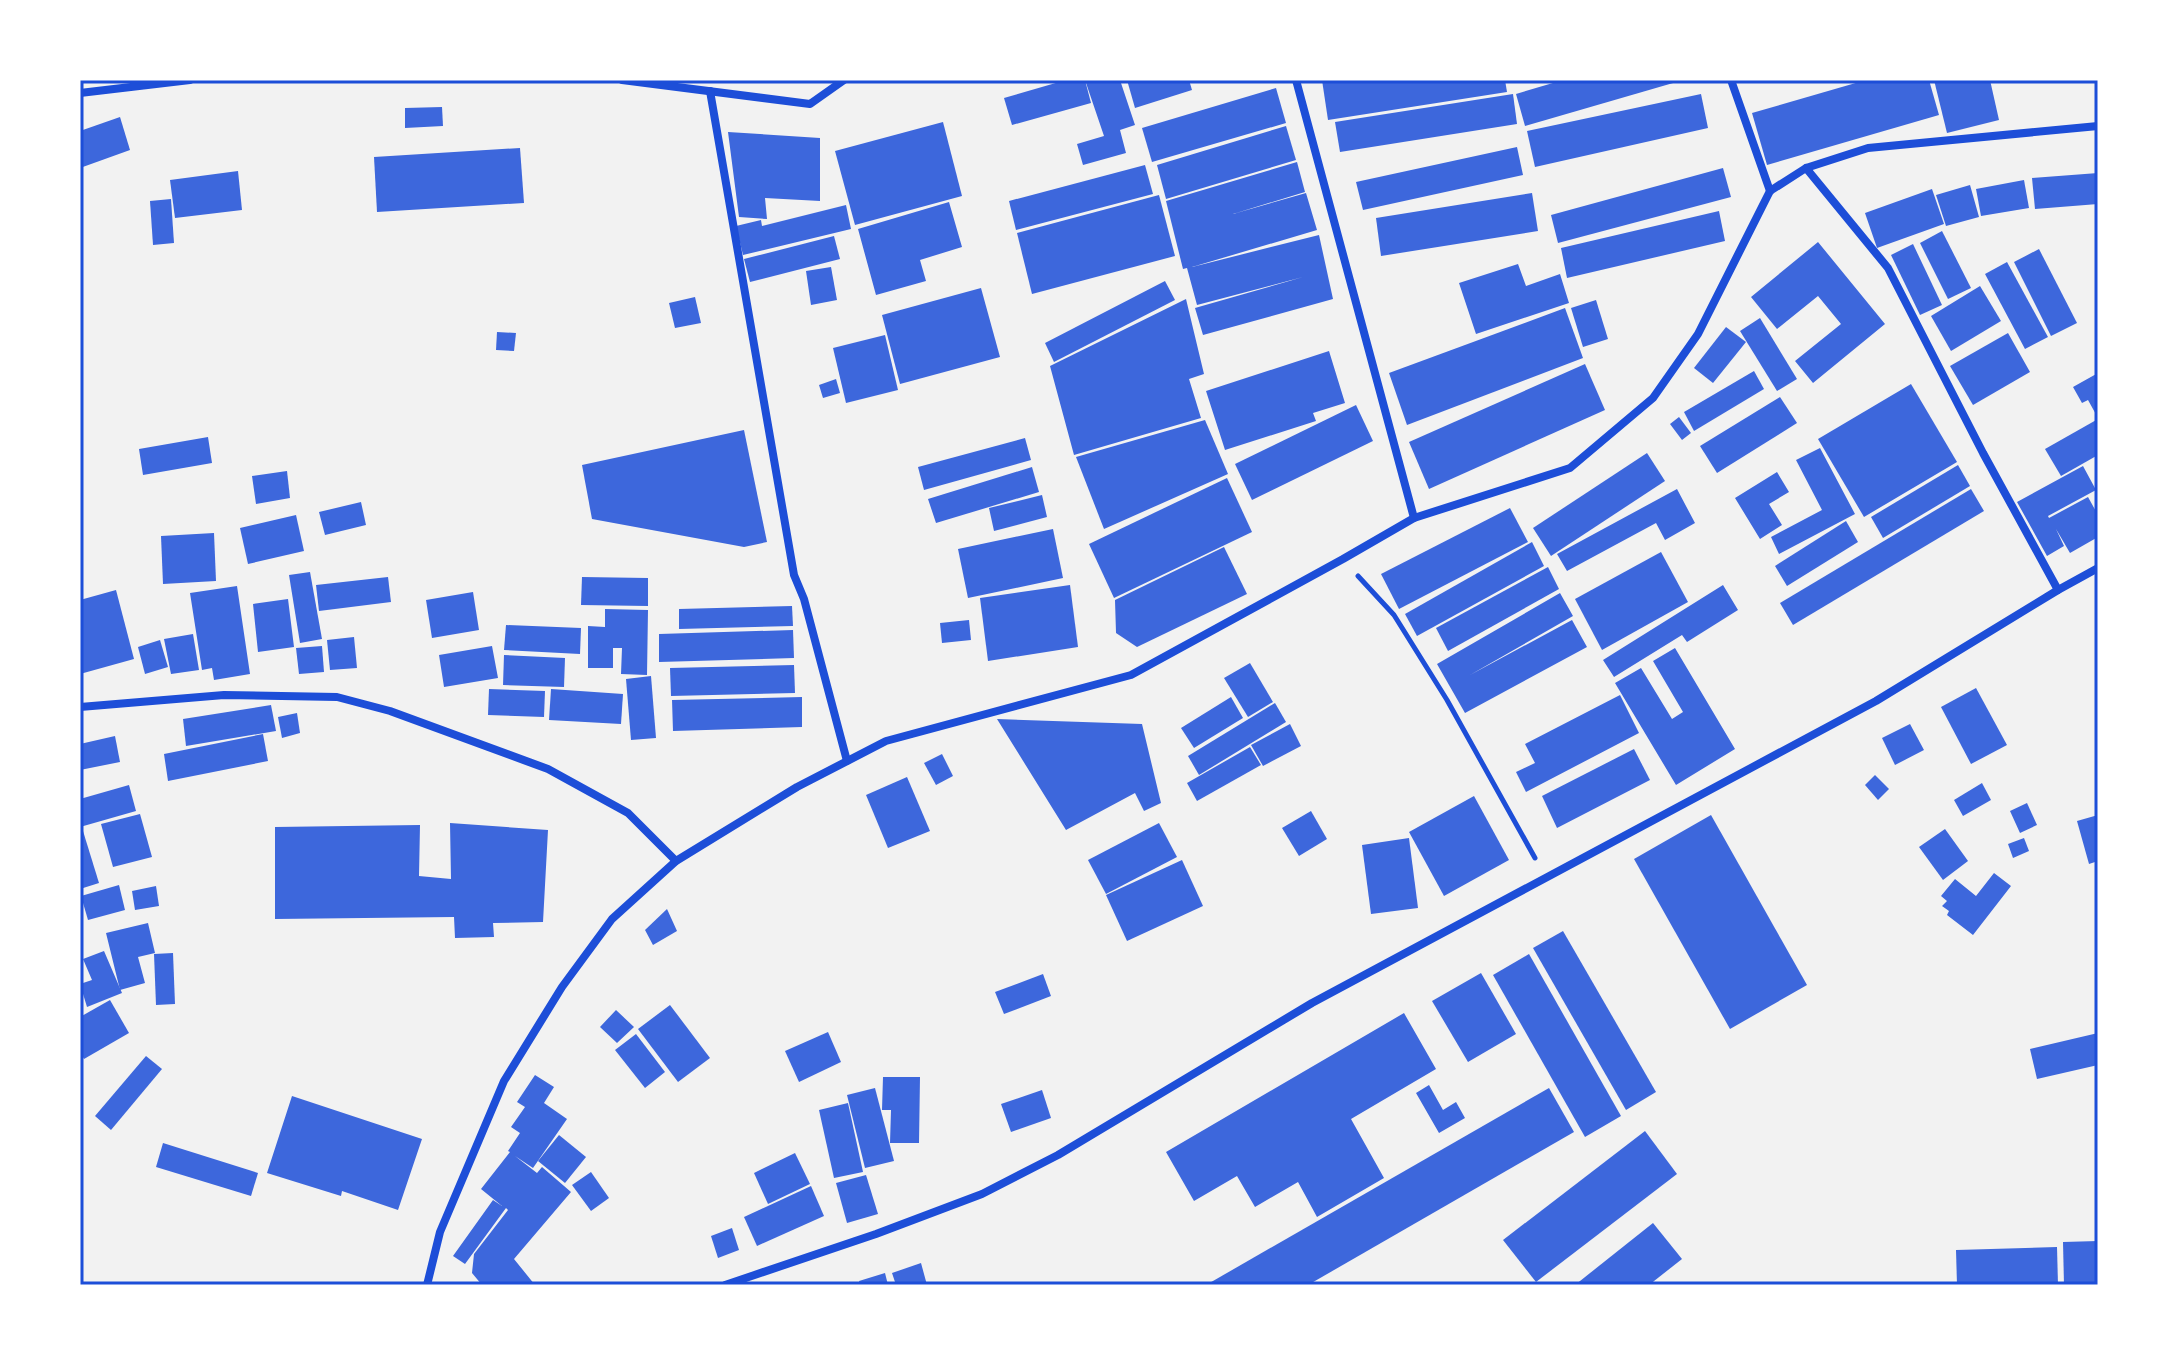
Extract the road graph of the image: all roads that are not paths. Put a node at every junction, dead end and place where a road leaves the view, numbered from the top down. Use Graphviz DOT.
graph roads {
  1 [pos="190,80"];
  2 [pos="622,80"];
  3 [pos="844,80"];
  4 [pos="1296,80"];
  5 [pos="1731,80"];
  6 [pos="710,91"];
  7 [pos="80,93"];
  8 [pos="2098,126"];
  9 [pos="1806,168"];
  10 [pos="1770,191"];
  11 [pos="1414,518"];
  12 [pos="2098,568"];
  13 [pos="2058,590"];
  14 [pos="80,707"];
  15 [pos="847,761"];
  16 [pos="676,861"];
  17 [pos="427,1285"];
  18 [pos="725,1285"];
  1 -- 7 [label="street"];
  2 -- 6 [label="street"];
  3 -- 6 [label="street"];
  4 -- 11 [label="street"];
  5 -- 10 [label="street"];
  6 -- 15 [label="street"];
  8 -- 9 [label="street"];
  9 -- 10 [label="street"];
  9 -- 13 [label="street"];
  10 -- 11 [label="street"];
  11 -- 15 [label="street"];
  12 -- 13 [label="street"];
  13 -- 18 [label="street"];
  14 -- 16 [label="street"];
  15 -- 16 [label="street"];
  16 -- 17 [label="street"];
}
